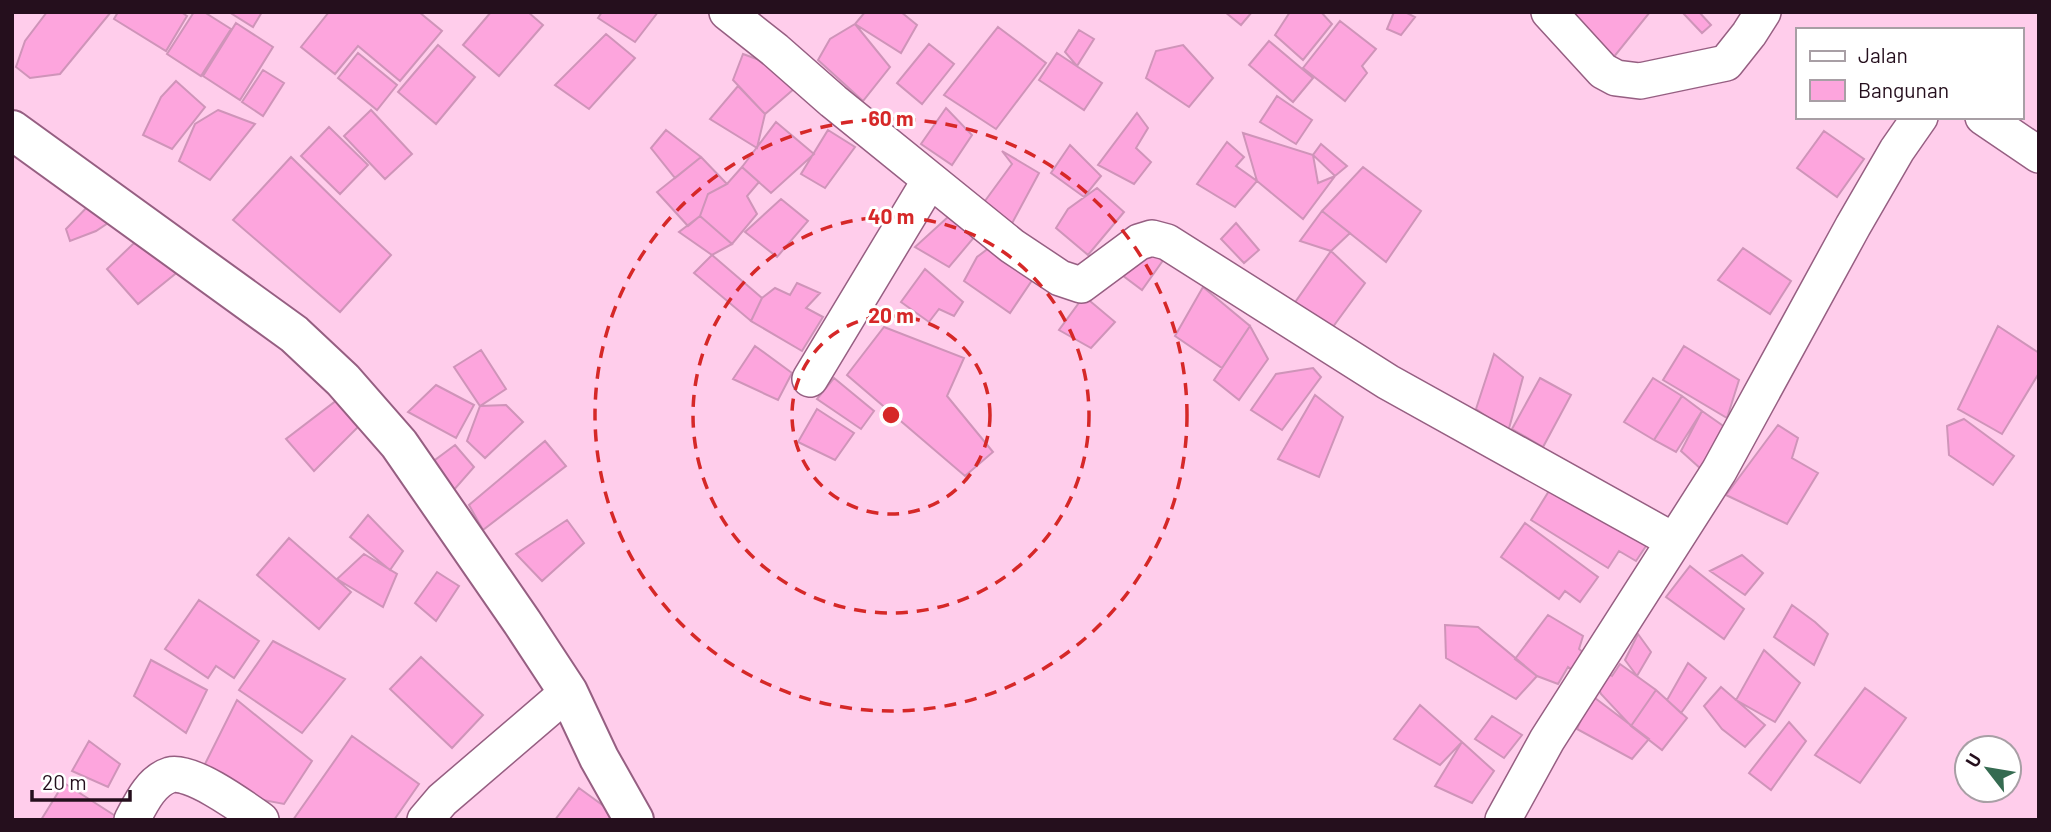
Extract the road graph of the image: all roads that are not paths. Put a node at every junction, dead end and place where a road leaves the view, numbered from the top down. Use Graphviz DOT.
graph roads {
  1 [pos="727,12"];
  2 [pos="1549,12"];
  3 [pos="1763,12"];
  4 [pos="1919,119"];
  5 [pos="1986,119"];
  6 [pos="12,130"];
  7 [pos="2039,155"];
  8 [pos="930,180"];
  9 [pos="810,379"];
  10 [pos="1674,541"];
  11 [pos="568,692"];
  12 [pos="132,820"];
  13 [pos="261,820"];
  14 [pos="425,820"];
  15 [pos="634,820"];
  16 [pos="1503,820"];
  1 -- 8 [label="street"];
  2 -- 3 [label="street"];
  4 -- 10 [label="street"];
  5 -- 7 [label="street"];
  6 -- 11 [label="street"];
  8 -- 9 [label="street"];
  8 -- 10 [label="street"];
  10 -- 16 [label="street"];
  11 -- 14 [label="street"];
  11 -- 15 [label="street"];
  12 -- 13 [label="street"];
}
